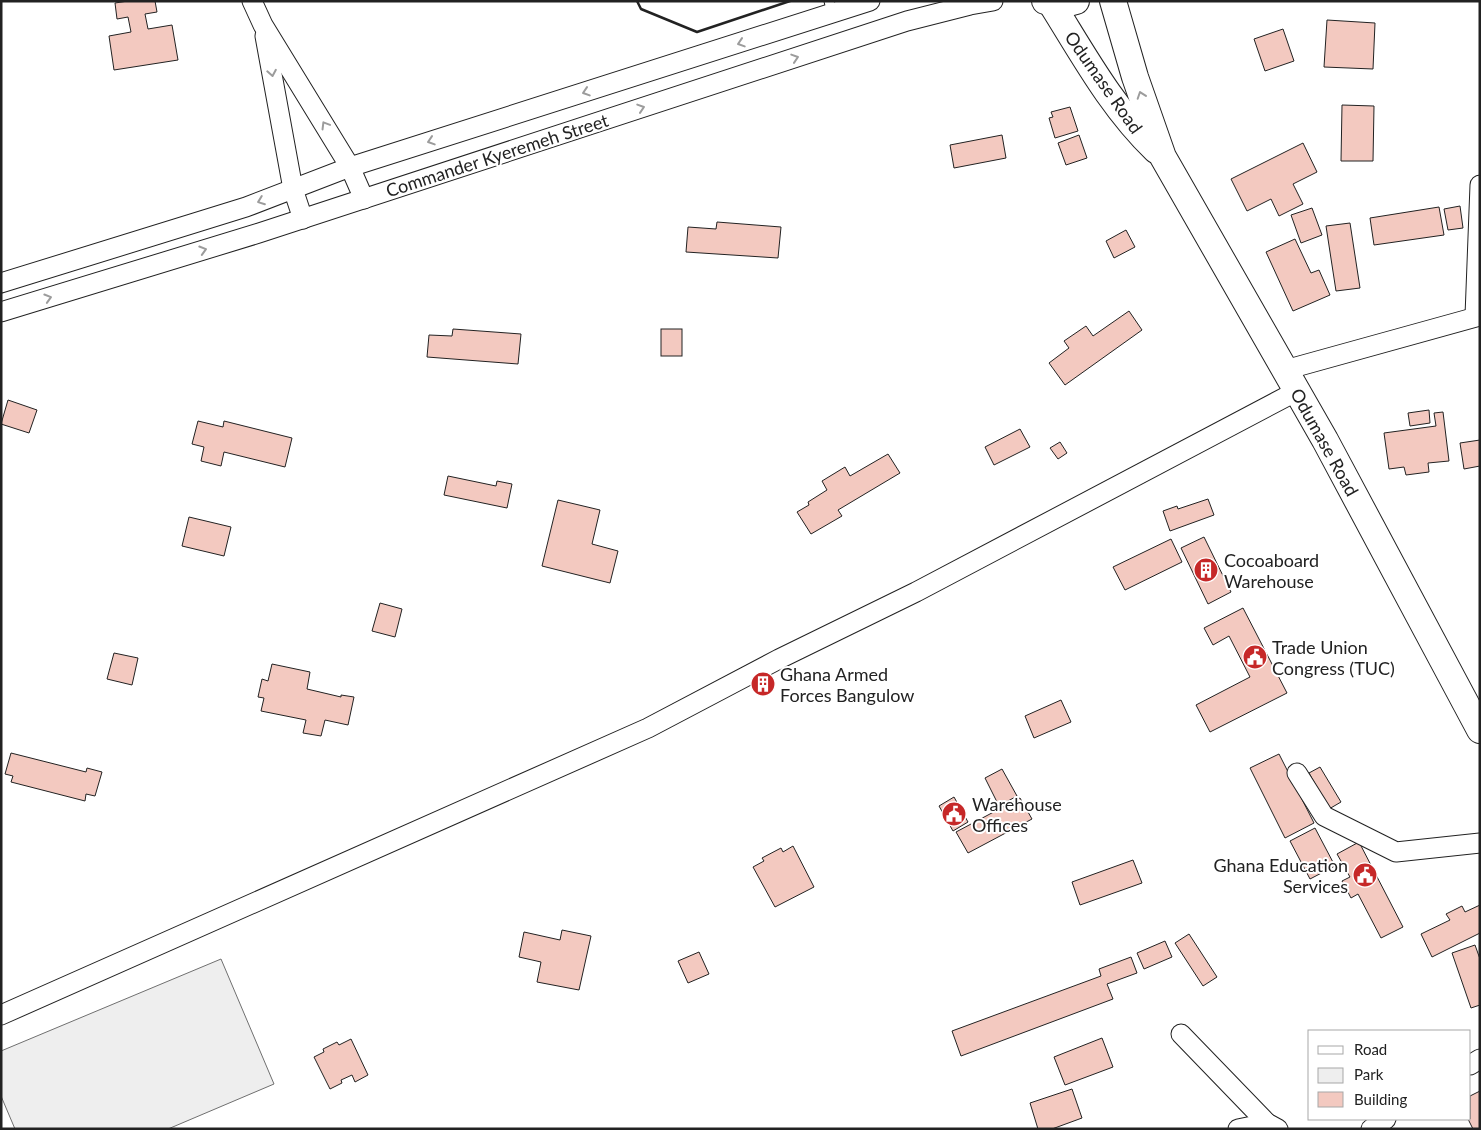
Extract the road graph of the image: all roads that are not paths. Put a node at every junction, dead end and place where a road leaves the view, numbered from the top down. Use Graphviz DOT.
graph roads {
  1 [pos="252,1"];
  2 [pos="870,1"];
  3 [pos="993,1"];
  4 [pos="1113,1"];
  5 [pos="1057,2"];
  6 [pos="830,7"];
  7 [pos="264,25"];
  8 [pos="1163,157"];
  9 [pos="350,167"];
  10 [pos="1480,185"];
  11 [pos="293,189"];
  12 [pos="364,198"];
  13 [pos="303,219"];
  14 [pos="1,283"];
  15 [pos="1,312"];
  16 [pos="1477,316"];
  17 [pos="1291,380"];
  18 [pos="1480,730"];
  19 [pos="1297,773"];
  20 [pos="1480,843"];
  21 [pos="1,1015"];
  22 [pos="1181,1034"];
  23 [pos="1384,1120"];
  24 [pos="1273,1126"];
  25 [pos="1238,1129"];
  26 [pos="1370,1129"];
  1 -- 7 [label="street"];
  2 -- 6 [label="street, Commander Kyeremeh Street"];
  12 -- 3 [label="street, Commander Kyeremeh Street, one-way"];
  8 -- 4 [label="main road, Odumase Road, one-way"];
  5 -- 8 [label="main road, Odumase Road"];
  6 -- 9 [label="street, Commander Kyeremeh Street, one-way"];
  9 -- 7 [label="street, one-way"];
  7 -- 11 [label="street, one-way"];
  8 -- 17 [label="main road, Odumase Road"];
  9 -- 11 [label="street, Commander Kyeremeh Street"];
  9 -- 12 [label="street"];
  10 -- 16 [label="street"];
  11 -- 13 [label="street"];
  11 -- 14 [label="street, Commander Kyeremeh Street, one-way"];
  12 -- 13 [label="street, Commander Kyeremeh Street"];
  15 -- 13 [label="street, Commander Kyeremeh Street, one-way"];
  16 -- 17 [label="street"];
  17 -- 18 [label="main road, Odumase Road"];
  17 -- 21 [label="street"];
  19 -- 20 [label="street"];
  22 -- 24 [label="street"];
  23 -- 26 [label="street"];
  24 -- 25 [label="street"];
}
